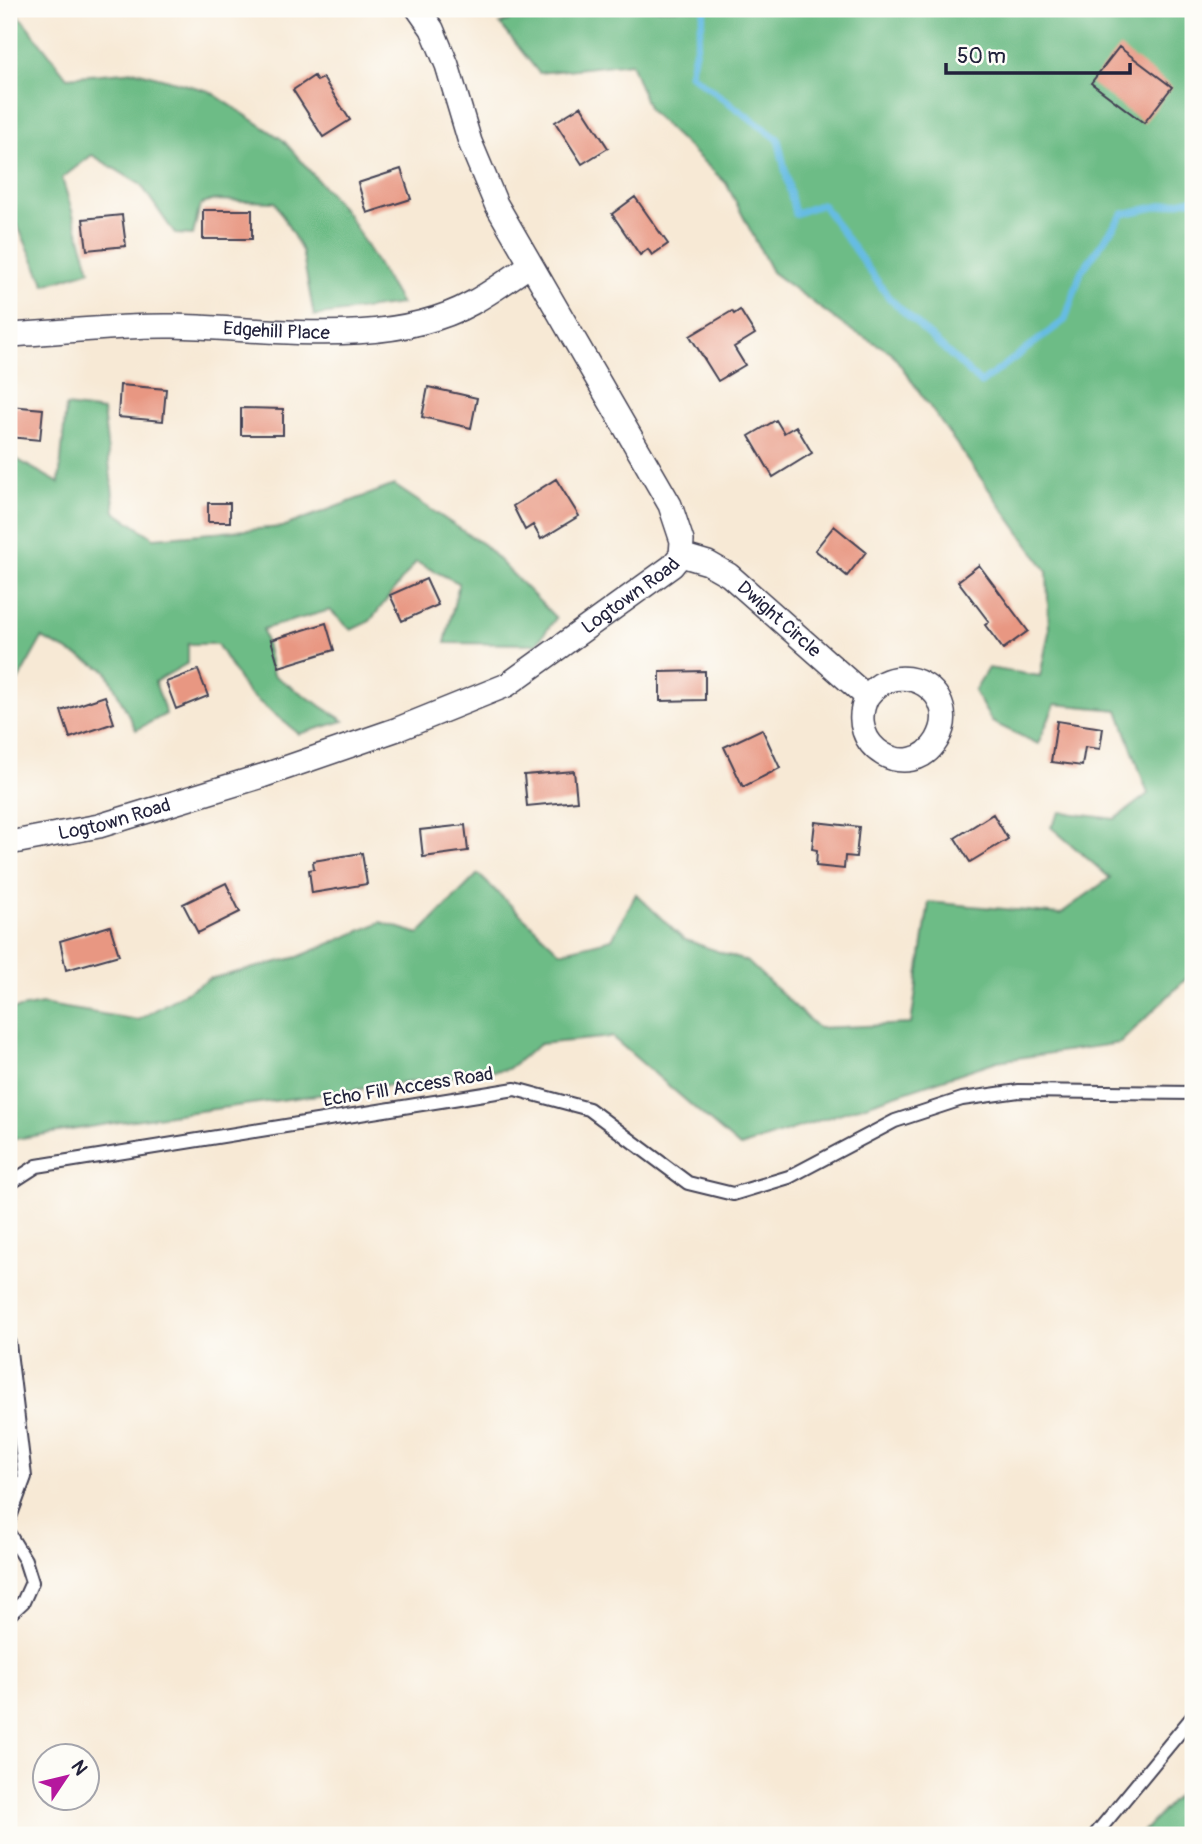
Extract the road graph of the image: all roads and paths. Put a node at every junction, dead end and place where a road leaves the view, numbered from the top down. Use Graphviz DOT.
graph roads {
  1 [pos="418,9"];
  2 [pos="530,265"];
  3 [pos="9,335"];
  4 [pos="681,555"];
  5 [pos="867,697"];
  6 [pos="9,843"];
  7 [pos="1193,1093"];
  8 [pos="9,1184"];
  9 [pos="9,1343"];
  10 [pos="9,1438"];
  11 [pos="21,1445"];
  12 [pos="9,1520"];
  13 [pos="9,1534"];
  14 [pos="9,1615"];
  15 [pos="1193,1716"];
  16 [pos="1095,1835"];
  1 -- 2 [label="street, Logtown Road"];
  2 -- 3 [label="street, Edgehill Place"];
  2 -- 4 [label="street, Logtown Road"];
  4 -- 5 [label="street, Dwight Circle"];
  4 -- 6 [label="street, Logtown Road"];
  7 -- 8 [label="lane, Echo Fill Access Road"];
  9 -- 11 [label="lane"];
  10 -- 11 [label="lane"];
  11 -- 12 [label="lane"];
  13 -- 14 [label="lane"];
  15 -- 16 [label="lane"];
}
